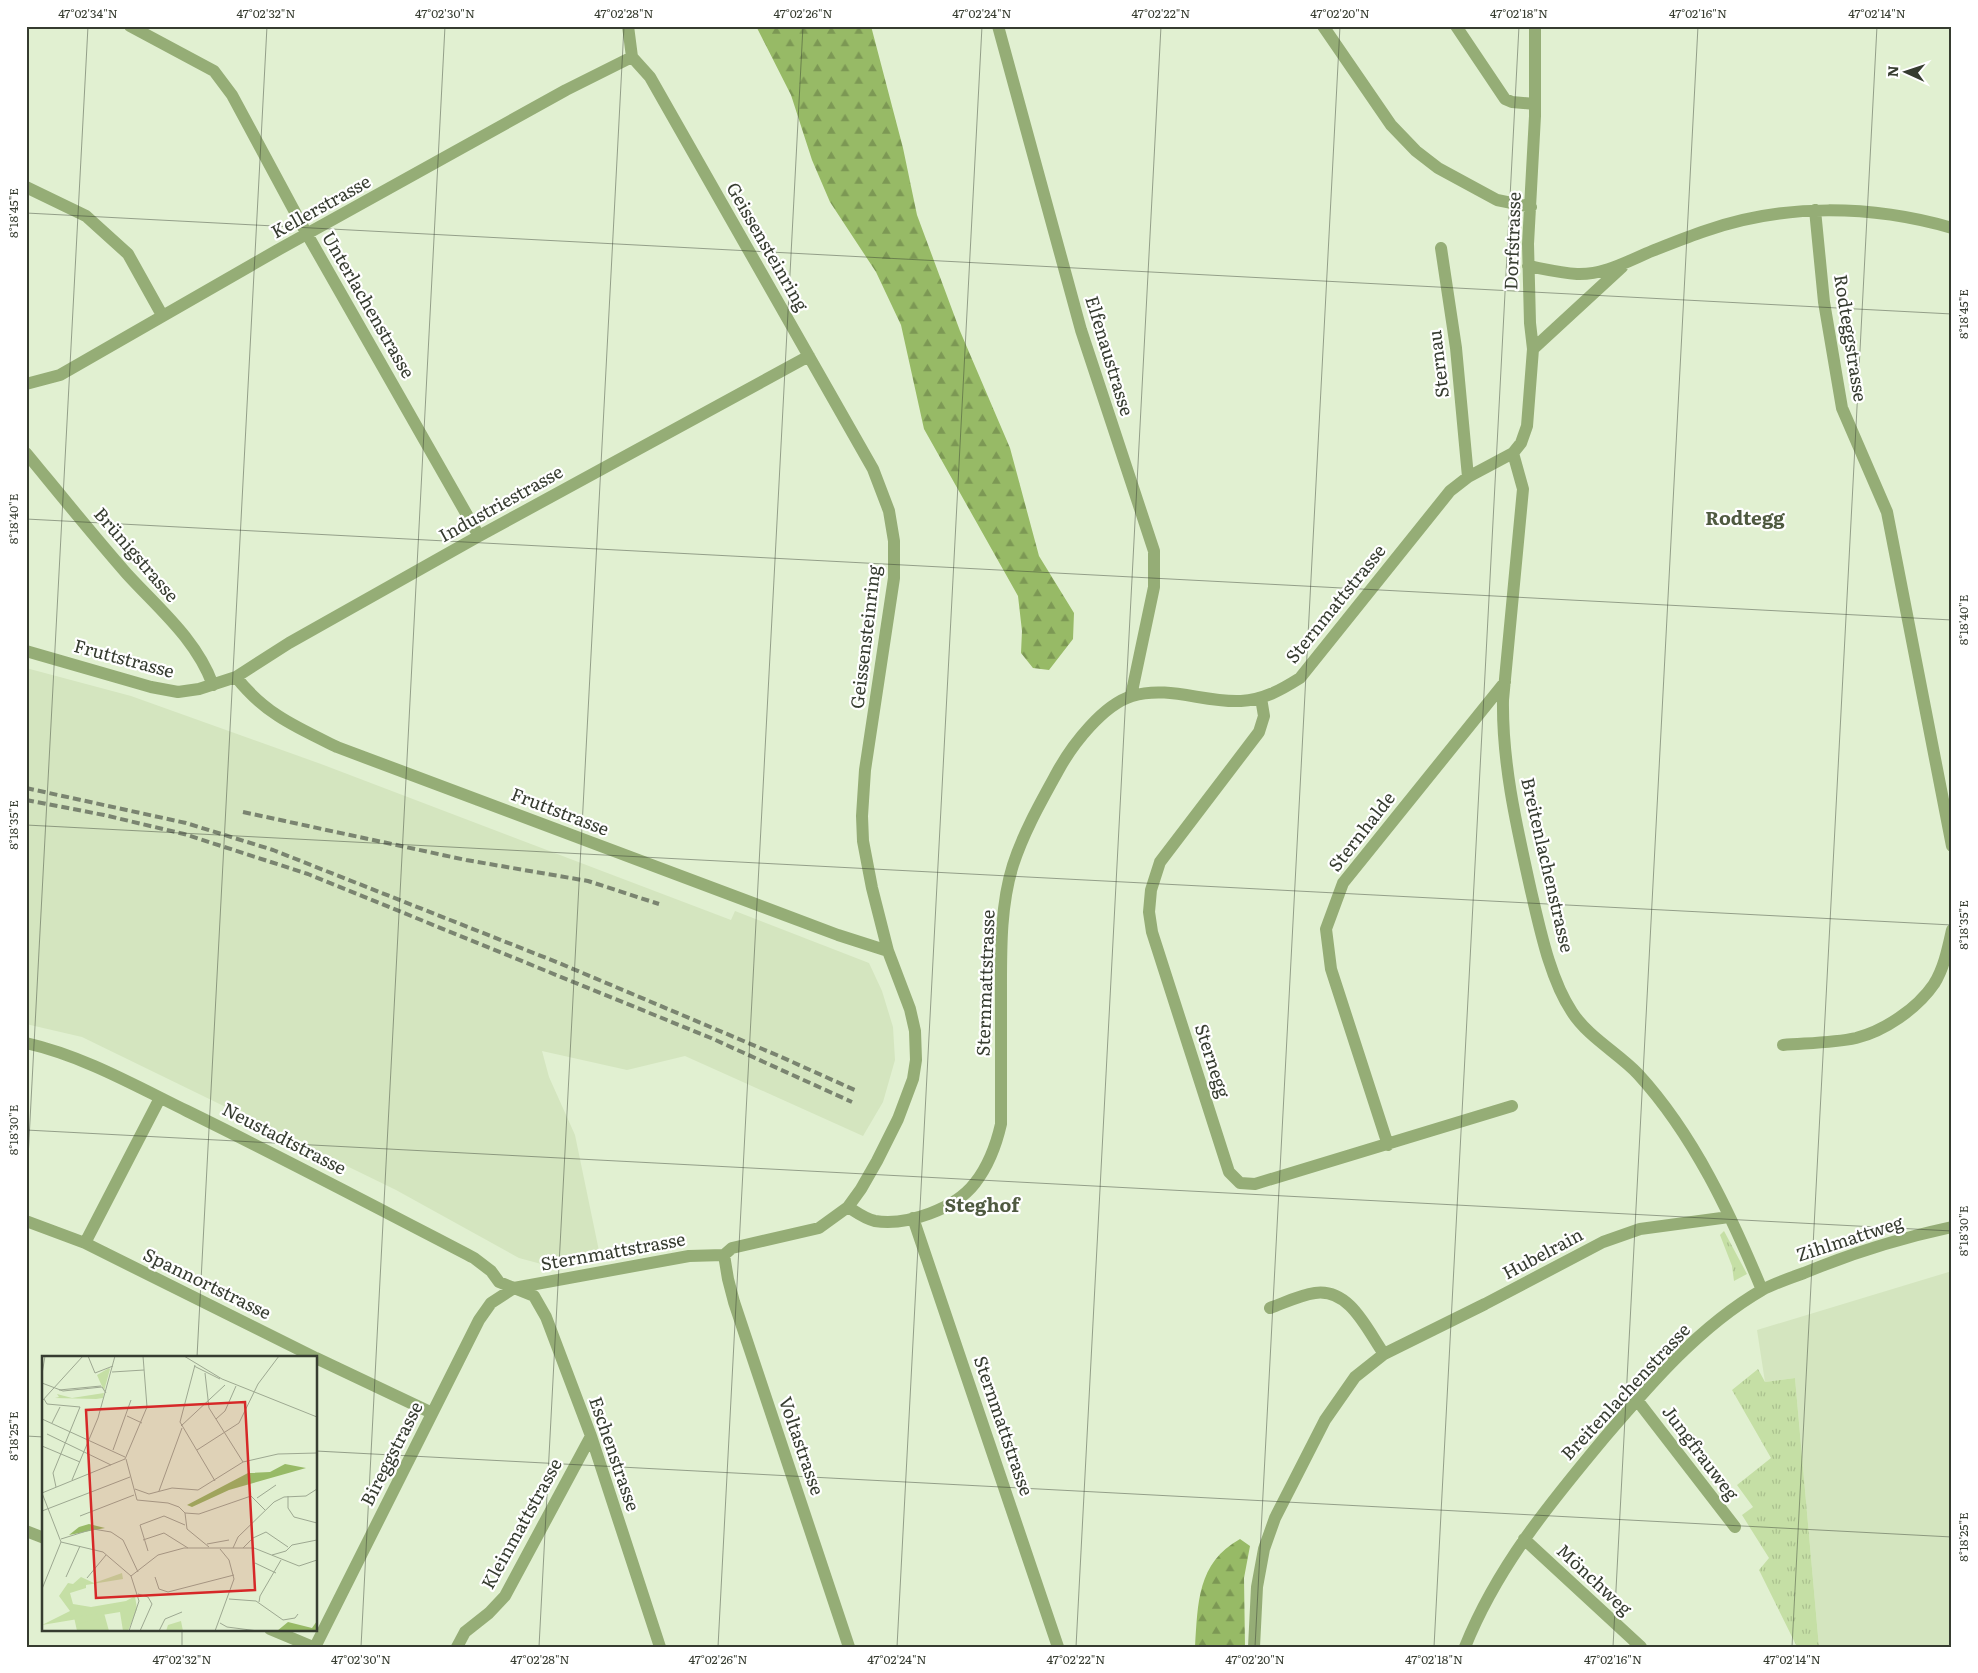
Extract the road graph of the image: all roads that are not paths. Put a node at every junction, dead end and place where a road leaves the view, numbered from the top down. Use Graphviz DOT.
graph roads {
  1 [pos="130,26"];
  2 [pos="628,26"];
  3 [pos="998,26"];
  4 [pos="1322,26"];
  5 [pos="1456,26"];
  6 [pos="1535,26"];
  7 [pos="632,57"];
  8 [pos="1535,104"];
  9 [pos="26,187"];
  10 [pos="1531,208"];
  11 [pos="1815,210"];
  12 [pos="1952,228"];
  13 [pos="307,234"];
  14 [pos="1441,248"];
  15 [pos="1624,265"];
  16 [pos="1528,266"];
  17 [pos="162,315"];
  18 [pos="1533,349"];
  19 [pos="809,356"];
  20 [pos="26,384"];
  21 [pos="26,453"];
  22 [pos="1512,453"];
  23 [pos="1468,476"];
  24 [pos="478,536"];
  25 [pos="26,651"];
  26 [pos="236,677"];
  27 [pos="1505,682"];
  28 [pos="213,685"];
  29 [pos="1131,696"];
  30 [pos="1261,698"];
  31 [pos="1952,846"];
  32 [pos="1952,930"];
  33 [pos="888,951"];
  34 [pos="26,1043"];
  35 [pos="1783,1045"];
  36 [pos="160,1098"];
  37 [pos="1512,1106"];
  38 [pos="1388,1145"];
  39 [pos="848,1207"];
  40 [pos="1729,1217"];
  41 [pos="913,1218"];
  42 [pos="26,1221"];
  43 [pos="1952,1227"];
  44 [pos="85,1243"];
  45 [pos="724,1255"];
  46 [pos="514,1288"];
  47 [pos="1762,1290"];
  48 [pos="1270,1308"];
  49 [pos="1384,1354"];
  50 [pos="313,1356"];
  51 [pos="318,1358"];
  52 [pos="1637,1400"];
  53 [pos="432,1413"];
  54 [pos="591,1436"];
  55 [pos="1734,1527"];
  56 [pos="26,1531"];
  57 [pos="42,1537"];
  58 [pos="1524,1538"];
  59 [pos="272,1630"];
  60 [pos="314,1647"];
  61 [pos="457,1647"];
  62 [pos="660,1647"];
  63 [pos="849,1647"];
  64 [pos="1058,1647"];
  65 [pos="1254,1647"];
  66 [pos="1465,1647"];
  67 [pos="1641,1647"];
  1 -- 13 [label="street, Unterlachenstrasse"];
  2 -- 7 [label="street"];
  3 -- 29 [label="street, Elfenaustrasse"];
  4 -- 10 [label="street"];
  5 -- 8 [label="street"];
  6 -- 8 [label="street, Dorfstrasse"];
  7 -- 13 [label="street, Kellerstrasse"];
  7 -- 19 [label="street, Geissensteinring"];
  8 -- 10 [label="street, Dorfstrasse"];
  9 -- 17 [label="street"];
  10 -- 16 [label="street, Dorfstrasse"];
  11 -- 12 [label="street"];
  11 -- 15 [label="street"];
  11 -- 31 [label="street, Rodteggstrasse"];
  13 -- 17 [label="street, Kellerstrasse"];
  13 -- 24 [label="street, Unterlachenstrasse"];
  14 -- 23 [label="street, Sternau"];
  15 -- 16 [label="street"];
  15 -- 18 [label="street"];
  16 -- 18 [label="street, Dorfstrasse"];
  17 -- 20 [label="street, Kellerstrasse"];
  18 -- 22 [label="street, Dorfstrasse"];
  19 -- 24 [label="street, Industriestrasse"];
  19 -- 33 [label="street, Geissensteinring"];
  21 -- 28 [label="street, Brünigstrasse"];
  22 -- 23 [label="street, Sternmattstrasse"];
  22 -- 27 [label="street, Breitenlachenstrasse"];
  23 -- 30 [label="street, Sternmattstrasse"];
  24 -- 26 [label="street, Industriestrasse"];
  25 -- 28 [label="street, Fruttstrasse"];
  26 -- 28 [label="street, Industriestrasse"];
  26 -- 33 [label="street, Fruttstrasse"];
  27 -- 38 [label="street, Sternhalde"];
  27 -- 40 [label="street, Breitenlachenstrasse"];
  29 -- 30 [label="street, Sternmattstrasse"];
  29 -- 41 [label="street, Sternmattstrasse"];
  30 -- 38 [label="street, Sternegg"];
  32 -- 35 [label="street"];
  33 -- 39 [label="street, Geissensteinring"];
  34 -- 36 [label="street, Neustadtstrasse"];
  36 -- 44 [label="street"];
  36 -- 46 [label="street, Neustadtstrasse"];
  37 -- 38 [label="street, Sternegg"];
  39 -- 41 [label="street, Sternmattstrasse"];
  39 -- 45 [label="street, Sternmattstrasse"];
  40 -- 47 [label="street, Breitenlachenstrasse"];
  40 -- 49 [label="street, Hubelrain"];
  41 -- 64 [label="street, Sternmattstrasse"];
  42 -- 44 [label="street, Spannortstrasse"];
  43 -- 47 [label="street, Zihlmattweg"];
  44 -- 50 [label="street, Spannortstrasse"];
  45 -- 46 [label="street, Sternmattstrasse"];
  45 -- 63 [label="street, Voltastrasse"];
  46 -- 53 [label="street, Bireggstrasse"];
  46 -- 54 [label="street, Eschenstrasse"];
  47 -- 52 [label="street, Breitenlachenstrasse"];
  48 -- 49 [label="street"];
  49 -- 65 [label="street, Hubelrain"];
  51 -- 53 [label="street, Spannortstrasse"];
  52 -- 55 [label="street, Jungfrauweg"];
  52 -- 58 [label="street, Breitenlachenstrasse"];
  53 -- 60 [label="street, Bireggstrasse"];
  54 -- 61 [label="street, Kleinmattstrasse"];
  54 -- 62 [label="street, Eschenstrasse"];
  56 -- 57 [label="street"];
  58 -- 66 [label="street, Breitenlachenstrasse"];
  58 -- 67 [label="street, Mönchweg"];
  59 -- 60 [label="street"];
}
